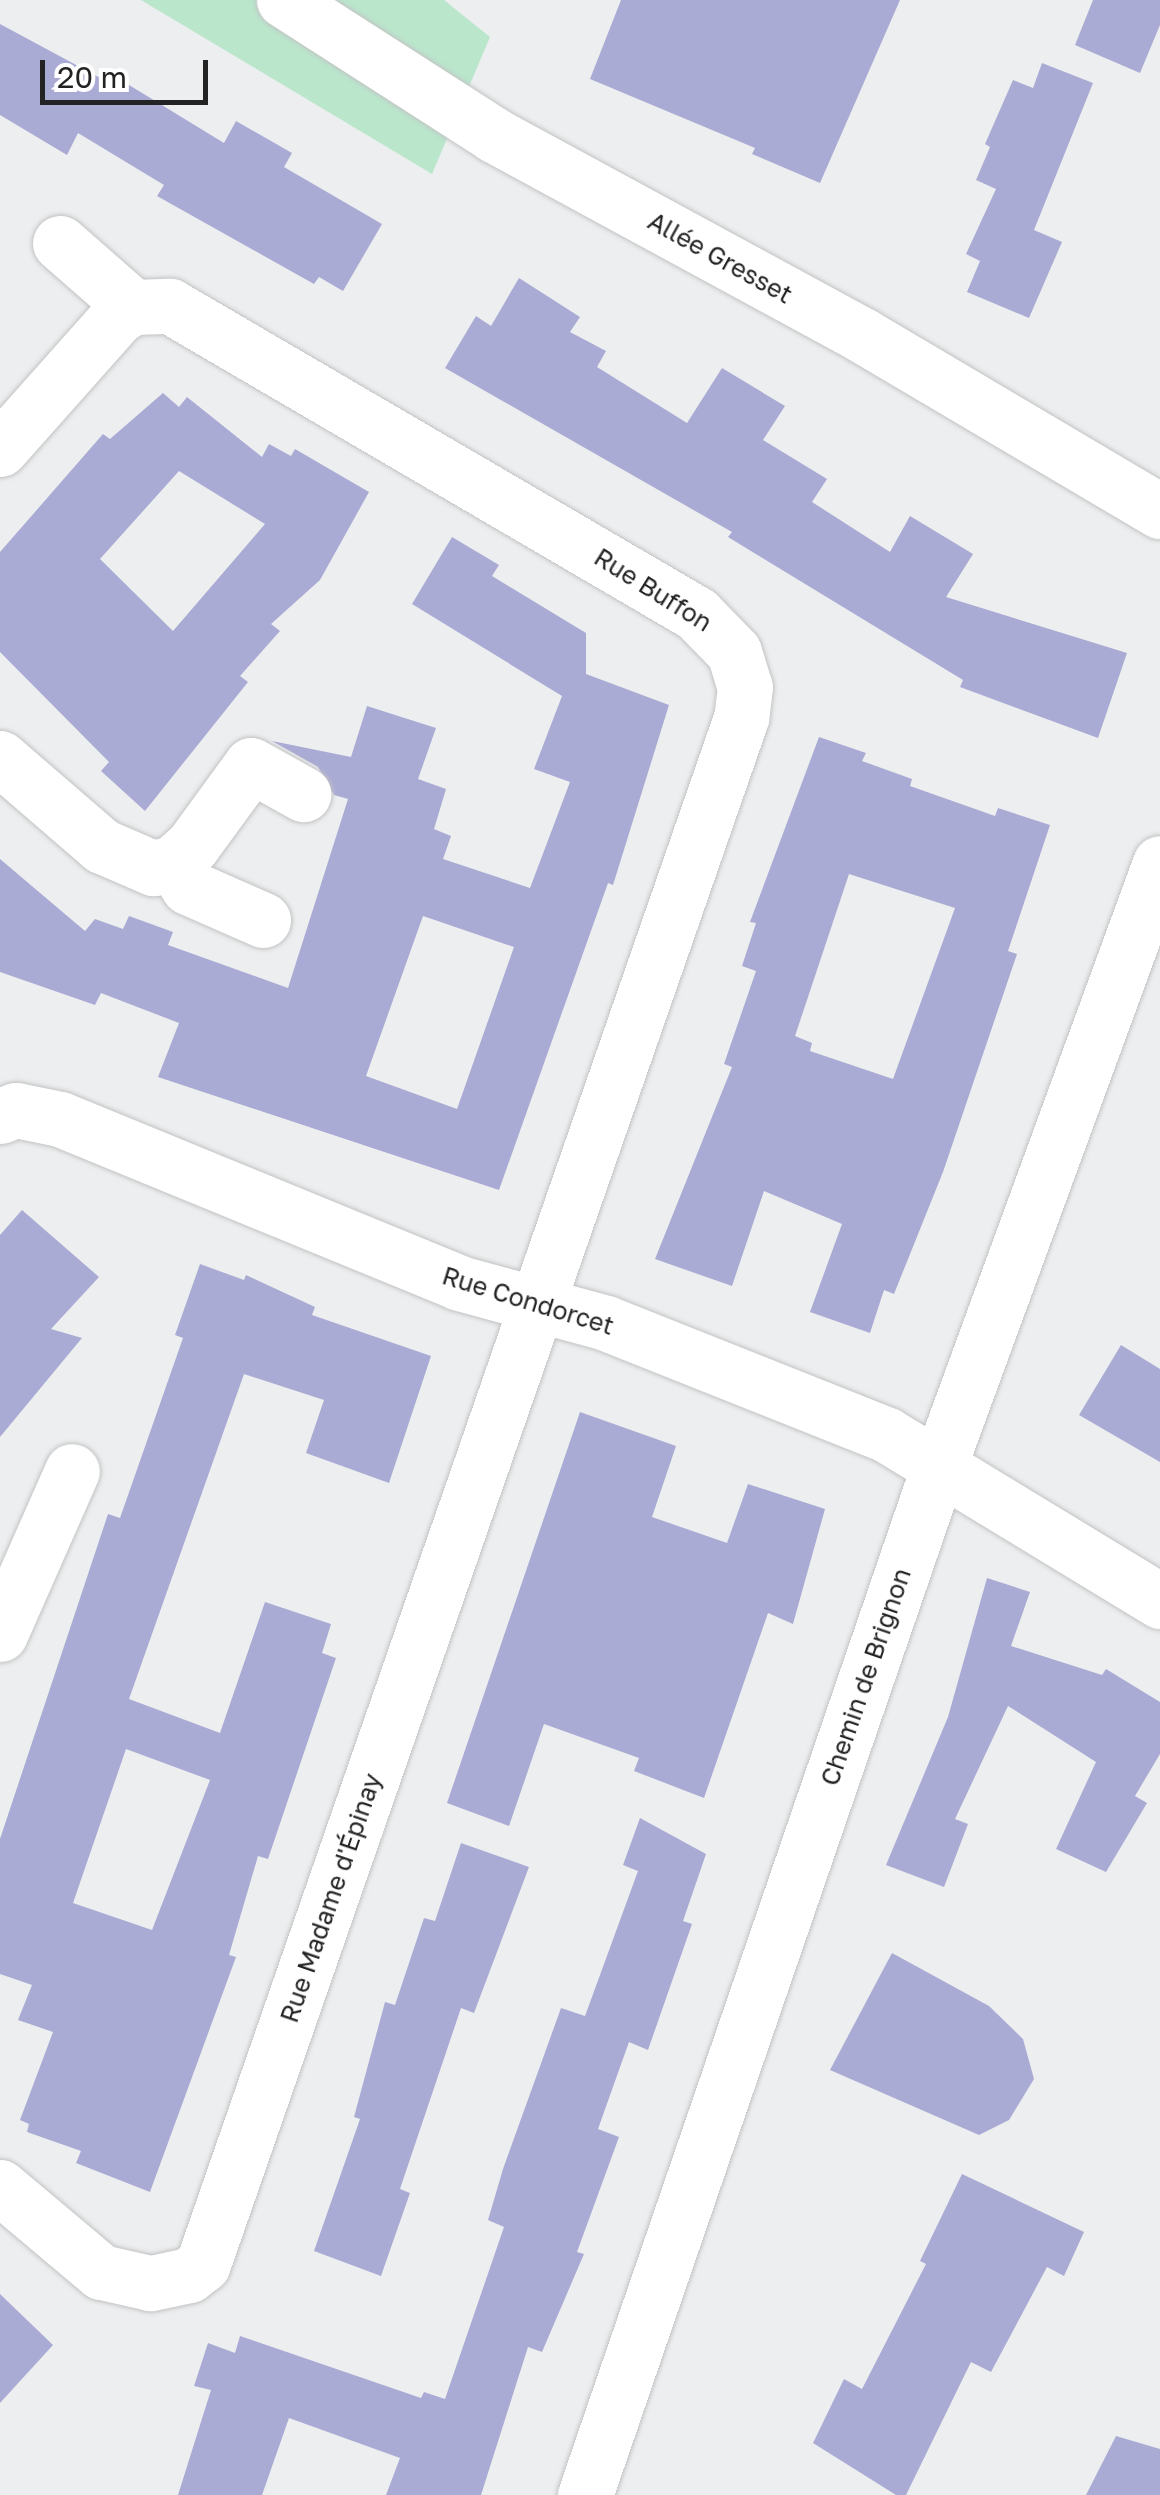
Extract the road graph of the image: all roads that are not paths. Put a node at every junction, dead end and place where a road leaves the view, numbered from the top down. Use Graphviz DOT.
graph roads {
  1 [pos="284,0"];
  2 [pos="60,244"];
  3 [pos="132,306"];
  4 [pos="0,448"];
  5 [pos="1160,511"];
  6 [pos="0,758"];
  7 [pos="302,794"];
  8 [pos="173,863"];
  9 [pos="1160,863"];
  10 [pos="263,920"];
  11 [pos="0,1116"];
  12 [pos="534,1304"];
  13 [pos="939,1466"];
  14 [pos="72,1471"];
  15 [pos="1160,1602"];
  16 [pos="0,1634"];
  17 [pos="0,2187"];
  18 [pos="584,2495"];
  1 -- 5 [label="street, Allée Gresset"];
  2 -- 3 [label="street"];
  3 -- 4 [label="street"];
  3 -- 12 [label="street, Rue Buffon"];
  6 -- 8 [label="street"];
  7 -- 8 [label="street"];
  8 -- 10 [label="street"];
  9 -- 13 [label="street, Chemin de Brignon"];
  11 -- 12 [label="street, Rue Condorcet"];
  12 -- 13 [label="street, Rue Condorcet"];
  12 -- 17 [label="street, Rue Madame d'Épinay"];
  13 -- 15 [label="street, Rue Condorcet"];
  13 -- 18 [label="street, Chemin de Brignon"];
  14 -- 16 [label="street"];
}
